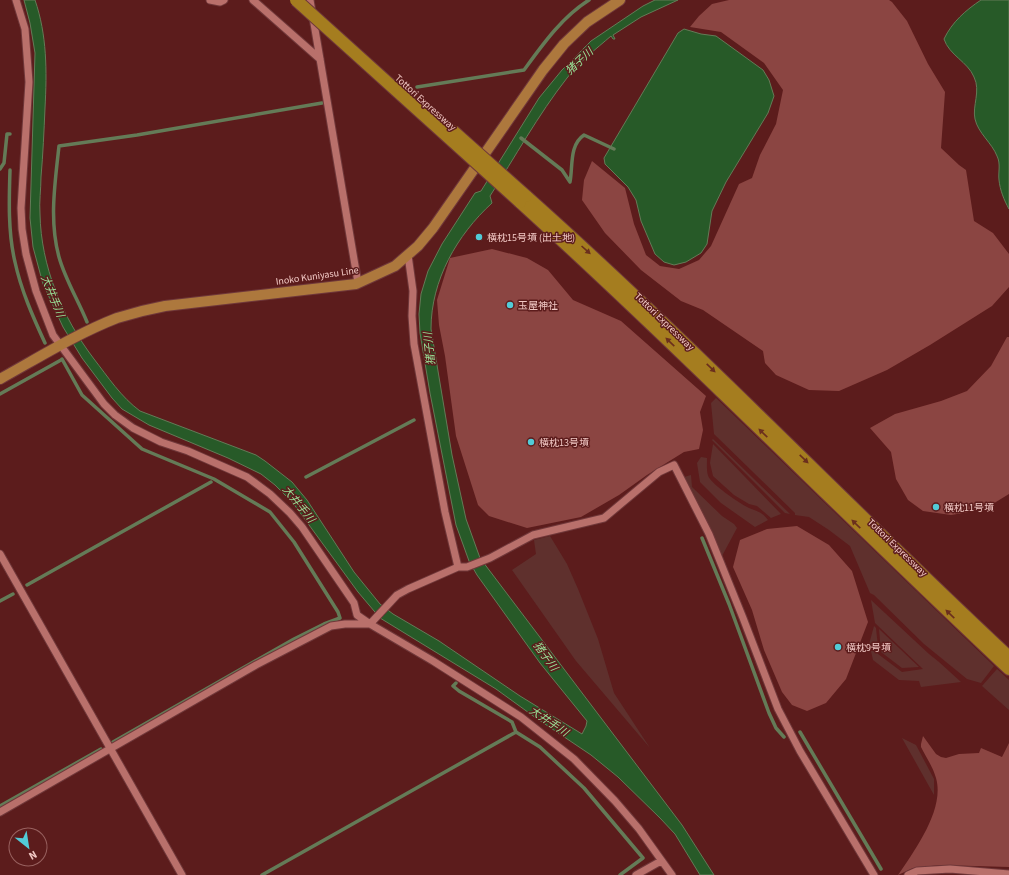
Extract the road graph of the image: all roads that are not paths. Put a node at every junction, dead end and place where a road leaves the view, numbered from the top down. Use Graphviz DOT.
graph roads {
  1 [pos="16,0"];
  2 [pos="210,0"];
  3 [pos="224,0"];
  4 [pos="253,0"];
  5 [pos="296,0"];
  6 [pos="309,0"];
  7 [pos="620,0"];
  8 [pos="320,59"];
  9 [pos="523,199"];
  10 [pos="408,255"];
  11 [pos="358,283"];
  12 [pos="62,345"];
  13 [pos="0,380"];
  14 [pos="0,554"];
  15 [pos="458,567"];
  16 [pos="370,624"];
  17 [pos="1009,657"];
  18 [pos="1009,669"];
  19 [pos="111,749"];
  20 [pos="0,812"];
  21 [pos="661,861"];
  22 [pos="1009,874"];
  23 [pos="182,875"];
  24 [pos="636,875"];
  25 [pos="672,875"];
  26 [pos="874,875"];
  27 [pos="908,875"];
  1 -- 12 [label="street"];
  2 -- 3 [label="street"];
  4 -- 8 [label="street"];
  5 -- 9 [label="highway, Tottori Expressway, bridge"];
  6 -- 8 [label="street"];
  6 -- 9 [label="highway, Tottori Expressway, bridge"];
  7 -- 10 [label="main road, Inoko Kuniyasu Line"];
  8 -- 11 [label="street"];
  9 -- 17 [label="highway, Tottori Expressway, one-way"];
  18 -- 9 [label="highway, Tottori Expressway, one-way"];
  10 -- 11 [label="main road, Inoko Kuniyasu Line"];
  10 -- 15 [label="street"];
  11 -- 12 [label="main road, Inoko Kuniyasu Line"];
  12 -- 13 [label="main road, Inoko Kuniyasu Line"];
  12 -- 16 [label="street"];
  14 -- 19 [label="street"];
  15 -- 16 [label="street"];
  15 -- 26 [label="street"];
  16 -- 19 [label="street"];
  16 -- 21 [label="street"];
  19 -- 20 [label="street"];
  19 -- 23 [label="street"];
  21 -- 24 [label="street"];
  21 -- 25 [label="street"];
  22 -- 27 [label="street"];
}
